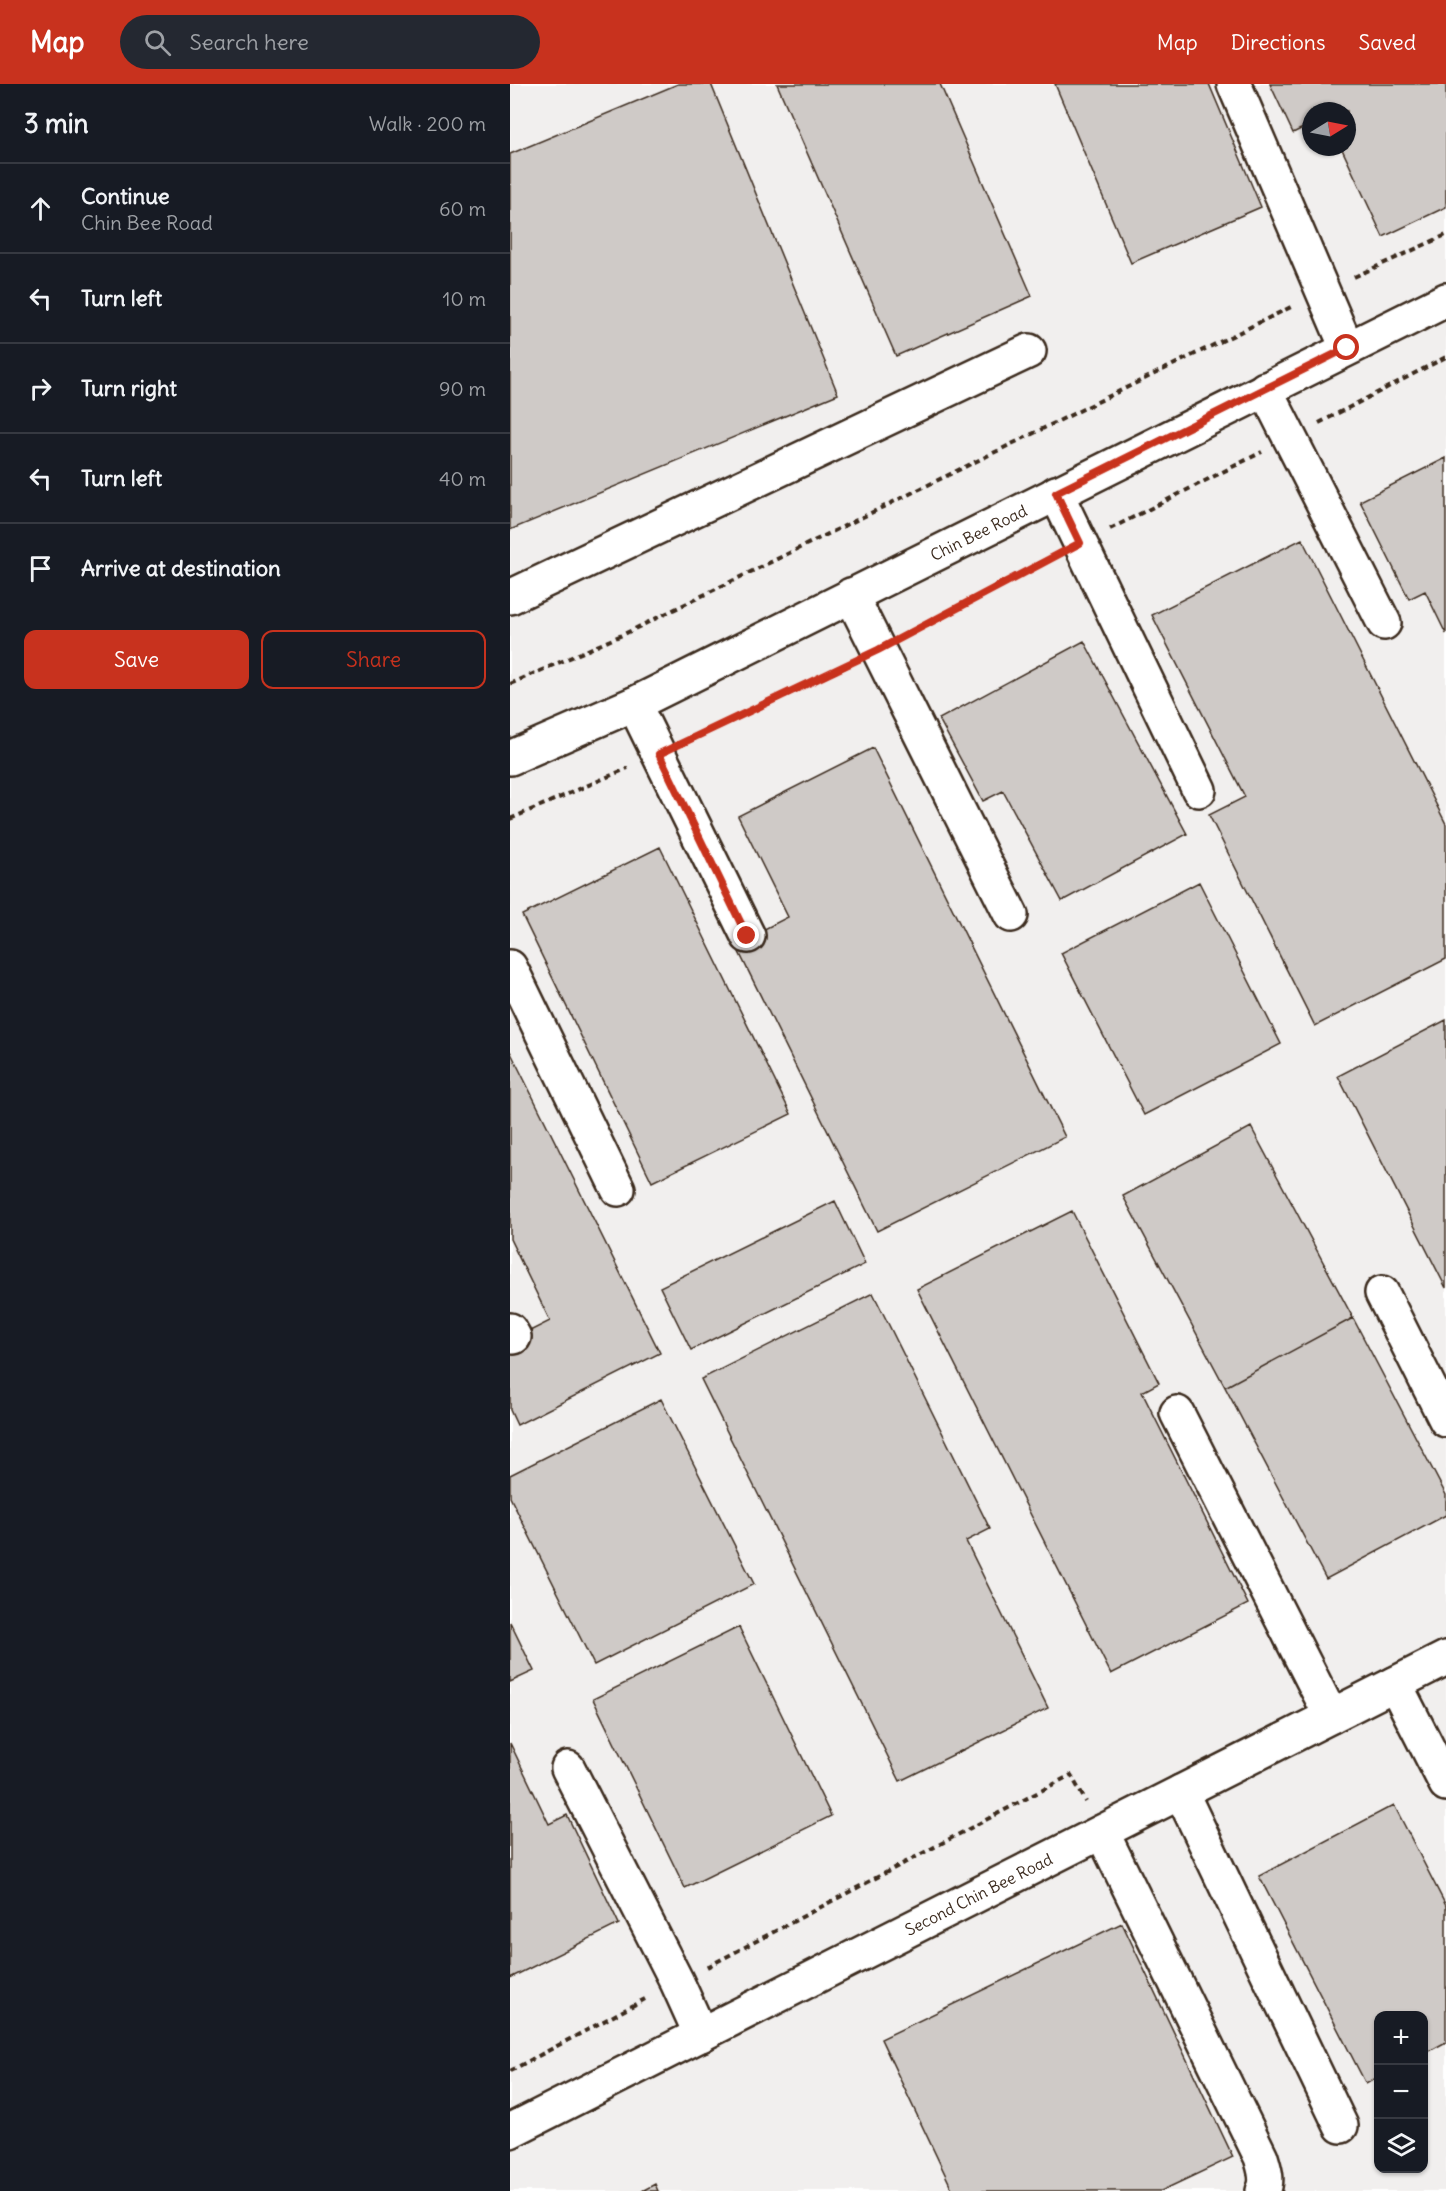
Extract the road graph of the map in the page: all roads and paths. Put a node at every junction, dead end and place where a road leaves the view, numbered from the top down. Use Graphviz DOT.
graph roads {
  1 [pos="1234,84"];
  2 [pos="1446,235"];
  3 [pos="1323,292"];
  4 [pos="1446,300"];
  5 [pos="1347,348"];
  6 [pos="1029,351"];
  7 [pos="1446,357"];
  8 [pos="1265,389"];
  9 [pos="1290,438"];
  10 [pos="1056,493"];
  11 [pos="1080,543"];
  12 [pos="851,596"];
  13 [pos="510,597"];
  14 [pos="1384,623"];
  15 [pos="878,650"];
  16 [pos="510,684"];
  17 [pos="634,704"];
  18 [pos="659,754"];
  19 [pos="510,758"];
  20 [pos="1199,790"];
  21 [pos="510,819"];
  22 [pos="1011,915"];
  23 [pos="747,936"];
  24 [pos="510,967"];
  25 [pos="618,1189"];
  26 [pos="1382,1293"];
  27 [pos="1177,1413"];
  28 [pos="1446,1420"];
  29 [pos="1446,1658"];
  30 [pos="1395,1684"];
  31 [pos="1331,1716"];
  32 [pos="568,1768"];
  33 [pos="1446,1784"];
  34 [pos="1181,1792"];
  35 [pos="1102,1832"];
  36 [pos="677,1982"];
  37 [pos="701,2035"];
  38 [pos="510,2071"];
  39 [pos="1341,2126"];
  40 [pos="510,2131"];
  41 [pos="1263,2191"];
  1 -- 3 [label="street"];
  2 -- 3 [label="path"];
  3 -- 5 [label="street"];
  3 -- 16 [label="path"];
  4 -- 5 [label="street, Chin Bee Road"];
  5 -- 8 [label="street, Chin Bee Road"];
  6 -- 13 [label="street"];
  7 -- 9 [label="path"];
  8 -- 9 [label="street"];
  8 -- 10 [label="street, Chin Bee Road"];
  9 -- 11 [label="path"];
  9 -- 14 [label="street"];
  10 -- 11 [label="street"];
  10 -- 12 [label="street, Chin Bee Road"];
  11 -- 15 [label="path"];
  11 -- 20 [label="street"];
  12 -- 15 [label="street"];
  12 -- 17 [label="street, Chin Bee Road"];
  15 -- 18 [label="path"];
  15 -- 22 [label="street"];
  17 -- 18 [label="street"];
  17 -- 19 [label="street, Chin Bee Road"];
  18 -- 21 [label="path"];
  18 -- 23 [label="street"];
  24 -- 25 [label="street"];
  26 -- 28 [label="street"];
  27 -- 31 [label="street"];
  29 -- 30 [label="street, Second Chin Bee Road"];
  30 -- 31 [label="street, Second Chin Bee Road"];
  30 -- 33 [label="street"];
  31 -- 34 [label="street, Second Chin Bee Road"];
  32 -- 36 [label="street"];
  34 -- 35 [label="street, Second Chin Bee Road"];
  34 -- 39 [label="street"];
  35 -- 36 [label="path"];
  35 -- 37 [label="street, Second Chin Bee Road"];
  35 -- 41 [label="street"];
  36 -- 37 [label="street"];
  36 -- 38 [label="path"];
  37 -- 40 [label="street, Second Chin Bee Road"];
}
